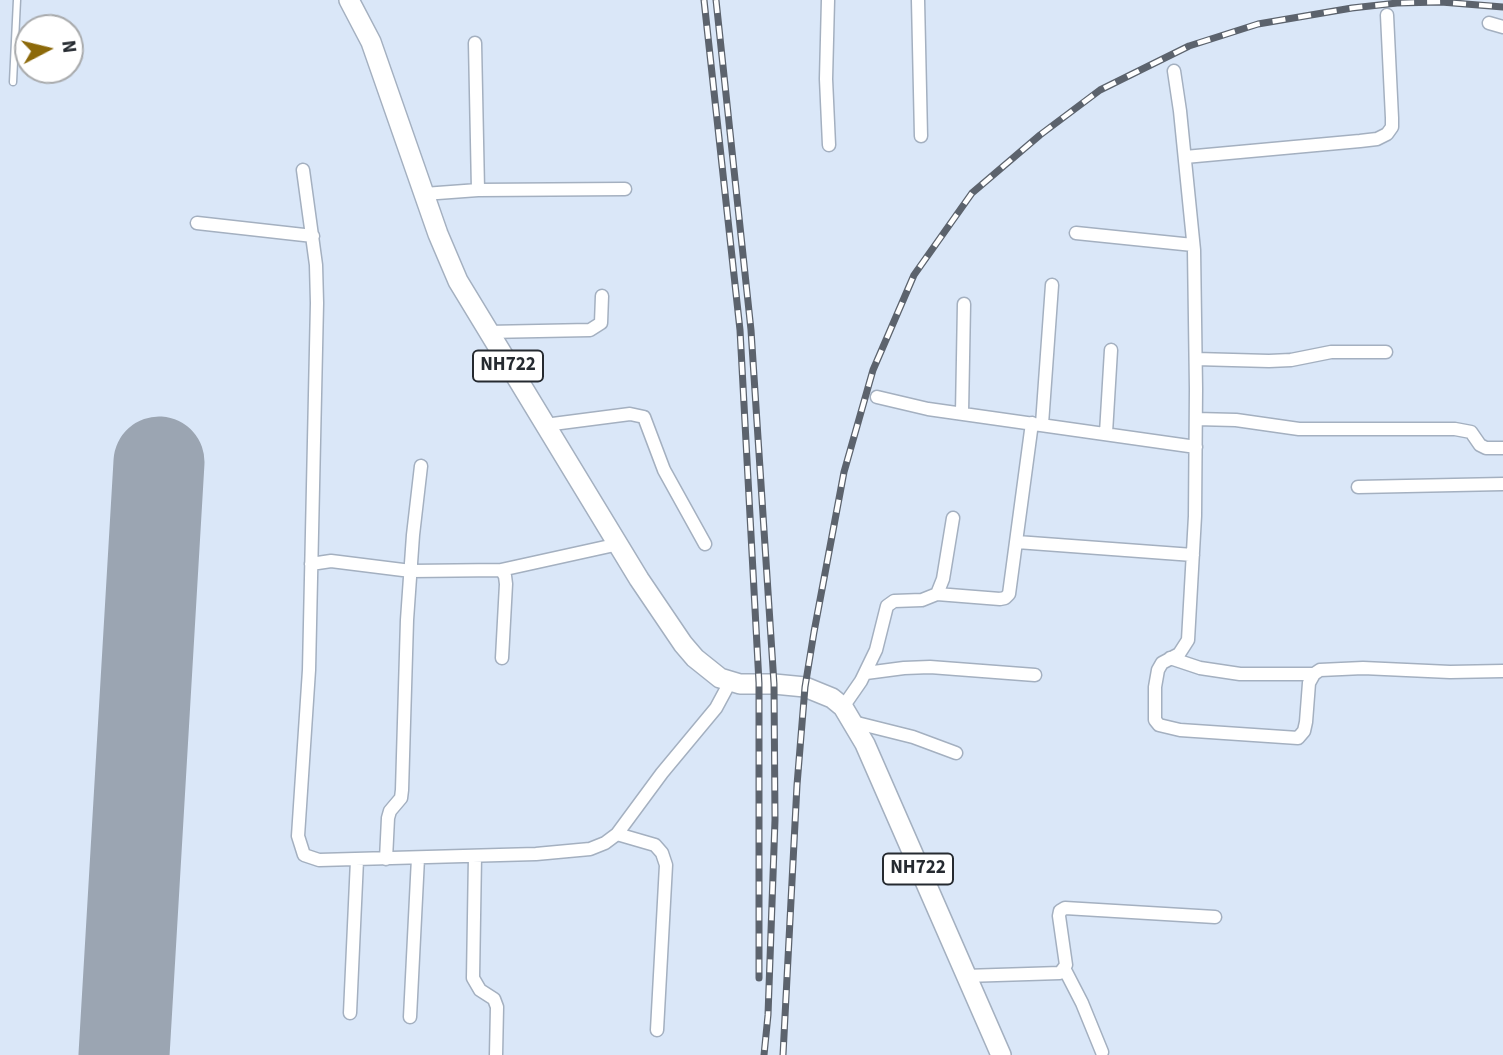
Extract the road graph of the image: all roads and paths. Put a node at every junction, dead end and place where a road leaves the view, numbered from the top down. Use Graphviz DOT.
graph roads {
  1 [pos="17,0"];
  2 [pos="349,0"];
  3 [pos="828,0"];
  4 [pos="918,0"];
  5 [pos="1387,15"];
  6 [pos="1489,23"];
  7 [pos="1503,27"];
  8 [pos="475,43"];
  9 [pos="1174,71"];
  10 [pos="13,82"];
  11 [pos="921,136"];
  12 [pos="829,145"];
  13 [pos="1185,157"];
  14 [pos="303,170"];
  15 [pos="625,189"];
  16 [pos="478,190"];
  17 [pos="424,194"];
  18 [pos="197,223"];
  19 [pos="1076,233"];
  20 [pos="313,236"];
  21 [pos="1193,245"];
  22 [pos="1052,285"];
  23 [pos="602,296"];
  24 [pos="964,304"];
  25 [pos="487,332"];
  26 [pos="1111,350"];
  27 [pos="1386,352"];
  28 [pos="1196,359"];
  29 [pos="877,397"];
  30 [pos="962,413"];
  31 [pos="1196,419"];
  32 [pos="1037,423"];
  33 [pos="545,425"];
  34 [pos="1106,433"];
  35 [pos="1196,447"];
  36 [pos="1503,448"];
  37 [pos="421,466"];
  38 [pos="1503,484"];
  39 [pos="1358,487"];
  40 [pos="953,518"];
  41 [pos="1017,542"];
  42 [pos="620,544"];
  43 [pos="705,544"];
  44 [pos="1193,555"];
  45 [pos="311,564"];
  46 [pos="501,570"];
  47 [pos="411,571"];
  48 [pos="937,594"];
  49 [pos="502,657"];
  50 [pos="1170,658"];
  51 [pos="1503,671"];
  52 [pos="866,673"];
  53 [pos="1314,674"];
  54 [pos="1035,675"];
  55 [pos="730,682"];
  56 [pos="848,714"];
  57 [pos="956,753"];
  58 [pos="617,834"];
  59 [pos="475,856"];
  60 [pos="418,858"];
  61 [pos="386,859"];
  62 [pos="357,860"];
  63 [pos="1215,917"];
  64 [pos="1065,970"];
  65 [pos="965,976"];
  66 [pos="351,1013"];
  67 [pos="410,1017"];
  68 [pos="657,1030"];
  69 [pos="1101,1052"];
  70 [pos="496,1055"];
  71 [pos="1001,1055"];
  1 -- 10 [label="lane"];
  2 -- 17 [label="highway, NH722"];
  3 -- 12 [label="street"];
  4 -- 11 [label="street"];
  5 -- 13 [label="street"];
  6 -- 7 [label="street"];
  8 -- 16 [label="street"];
  9 -- 13 [label="street"];
  13 -- 21 [label="street"];
  14 -- 20 [label="street"];
  15 -- 16 [label="street"];
  16 -- 17 [label="street"];
  17 -- 25 [label="highway, NH722"];
  18 -- 20 [label="street"];
  19 -- 21 [label="street"];
  20 -- 45 [label="street"];
  21 -- 28 [label="street"];
  22 -- 32 [label="street"];
  23 -- 25 [label="street"];
  24 -- 30 [label="street"];
  25 -- 33 [label="highway, NH722"];
  26 -- 34 [label="street"];
  27 -- 28 [label="street"];
  28 -- 31 [label="street"];
  29 -- 30 [label="street"];
  30 -- 32 [label="street"];
  31 -- 35 [label="street"];
  31 -- 36 [label="street"];
  32 -- 34 [label="street"];
  32 -- 41 [label="street"];
  33 -- 42 [label="highway, NH722"];
  33 -- 43 [label="street"];
  34 -- 35 [label="street"];
  35 -- 44 [label="street"];
  37 -- 47 [label="street"];
  38 -- 39 [label="street"];
  40 -- 48 [label="street"];
  41 -- 44 [label="street"];
  41 -- 48 [label="street"];
  42 -- 46 [label="street"];
  42 -- 55 [label="highway, NH722"];
  44 -- 50 [label="street"];
  45 -- 47 [label="street"];
  45 -- 62 [label="street"];
  46 -- 47 [label="street"];
  46 -- 49 [label="street"];
  47 -- 61 [label="street"];
  48 -- 52 [label="street"];
  50 -- 53 [label="street"];
  50 -- 53 [label="street"];
  51 -- 53 [label="street"];
  52 -- 54 [label="street"];
  52 -- 56 [label="street"];
  55 -- 56 [label="highway, NH722"];
  55 -- 58 [label="street"];
  56 -- 57 [label="street"];
  56 -- 65 [label="highway, NH722"];
  58 -- 59 [label="street"];
  58 -- 68 [label="street"];
  59 -- 60 [label="street"];
  59 -- 70 [label="street"];
  60 -- 61 [label="street"];
  60 -- 67 [label="street"];
  61 -- 62 [label="street"];
  62 -- 66 [label="street"];
  63 -- 64 [label="street"];
  64 -- 65 [label="street"];
  64 -- 69 [label="street"];
  65 -- 71 [label="highway, NH722"];
}
